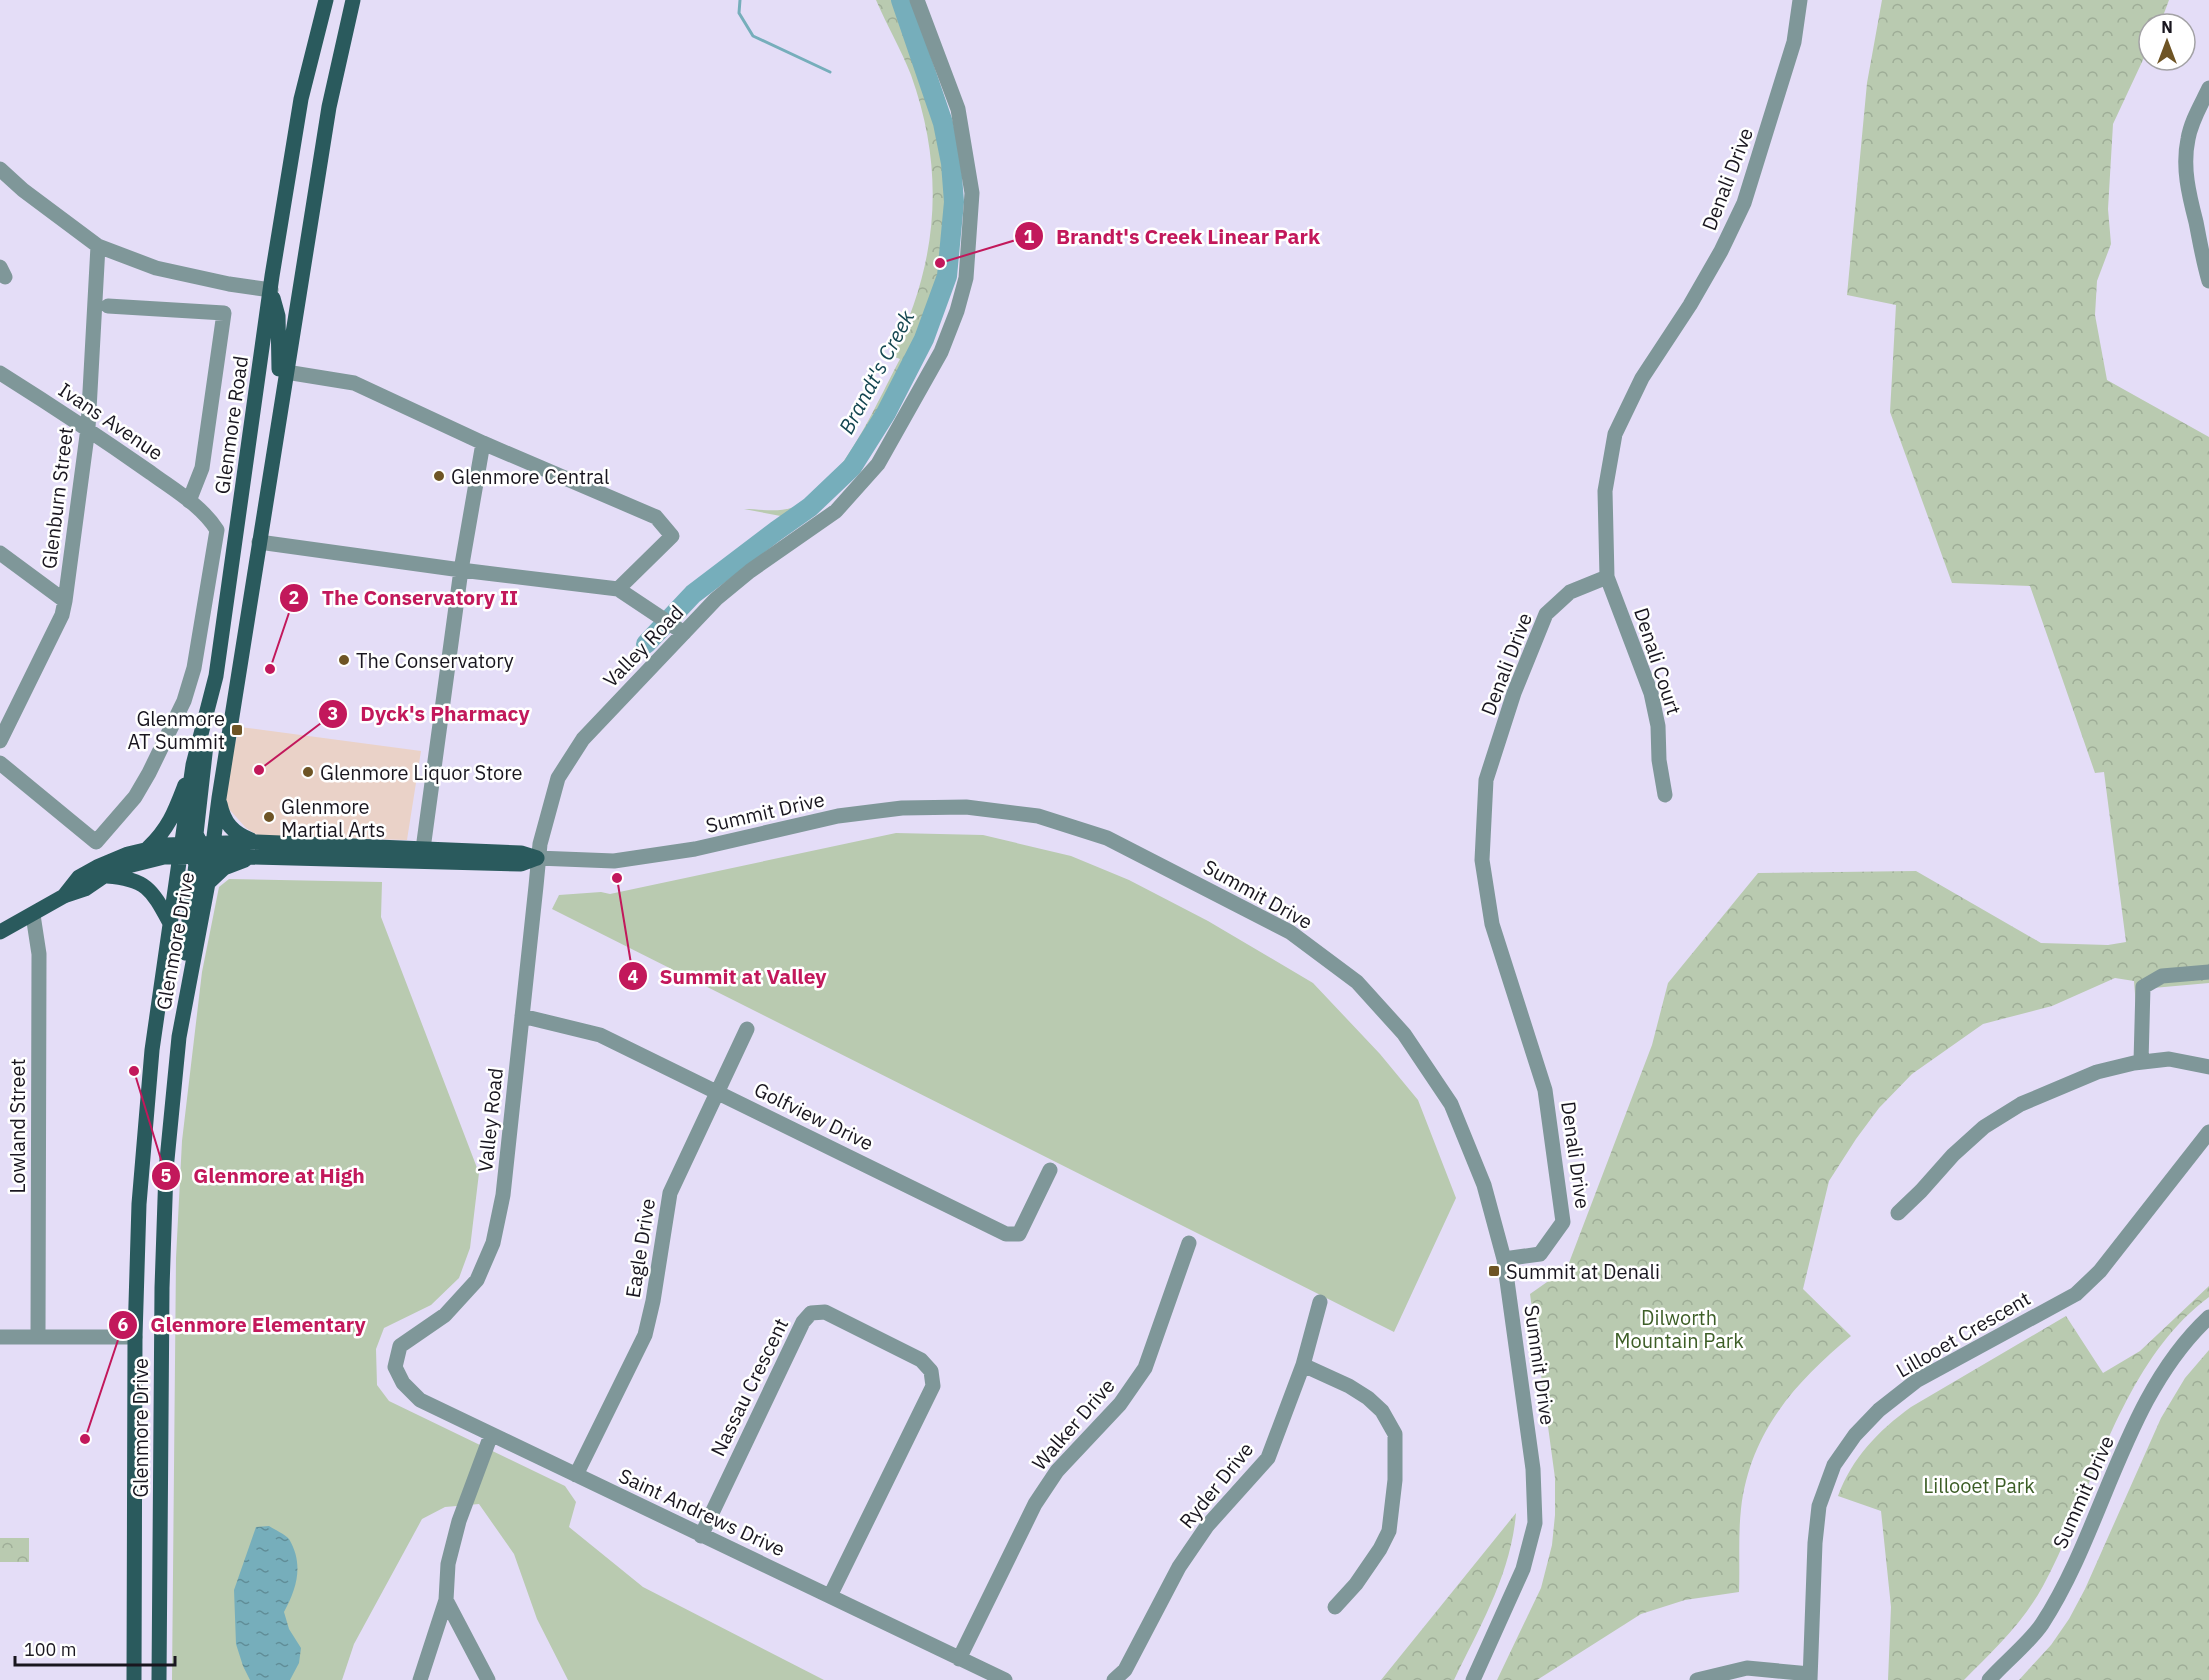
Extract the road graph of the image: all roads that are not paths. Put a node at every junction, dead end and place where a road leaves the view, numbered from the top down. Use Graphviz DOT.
graph roads {
  1 [pos="326,0"];
  2 [pos="353,0"];
  3 [pos="917,0"];
  4 [pos="1800,0"];
  5 [pos="2209,88"];
  6 [pos="0,169"];
  7 [pos="2203,222"];
  8 [pos="98,246"];
  9 [pos="2209,280"];
  10 [pos="271,290"];
  11 [pos="108,306"];
  12 [pos="286,372"];
  13 [pos="0,373"];
  14 [pos="279,411"];
  15 [pos="88,428"];
  16 [pos="483,443"];
  17 [pos="193,504"];
  18 [pos="259,542"];
  19 [pos="0,554"];
  20 [pos="461,570"];
  21 [pos="1607,577"];
  22 [pos="618,589"];
  23 [pos="65,601"];
  24 [pos="684,633"];
  25 [pos="216,676"];
  26 [pos="0,741"];
  27 [pos="0,763"];
  28 [pos="193,765"];
  29 [pos="1665,795"];
  30 [pos="219,798"];
  31 [pos="147,848"];
  32 [pos="423,849"];
  33 [pos="197,850"];
  34 [pos="256,850"];
  35 [pos="537,858"];
  36 [pos="104,876"];
  37 [pos="208,883"];
  38 [pos="64,896"];
  39 [pos="33,915"];
  40 [pos="170,923"];
  41 [pos="0,932"];
  42 [pos="2209,972"];
  43 [pos="522,1016"];
  44 [pos="747,1029"];
  45 [pos="179,1037"];
  46 [pos="2141,1062"];
  47 [pos="2209,1067"];
  48 [pos="718,1093"];
  49 [pos="2209,1132"];
  50 [pos="1050,1170"];
  51 [pos="1898,1213"];
  52 [pos="1189,1243"];
  53 [pos="1504,1259"];
  54 [pos="1320,1302"];
  55 [pos="2209,1317"];
  56 [pos="0,1337"];
  57 [pos="38,1337"];
  58 [pos="135,1337"];
  59 [pos="1302,1365"];
  60 [pos="395,1366"];
  61 [pos="491,1435"];
  62 [pos="576,1475"];
  63 [pos="701,1536"];
  64 [pos="830,1596"];
  65 [pos="446,1600"];
  66 [pos="1335,1607"];
  67 [pos="959,1659"];
  68 [pos="1810,1677"];
  69 [pos="134,1680"];
  70 [pos="159,1680"];
  71 [pos="420,1680"];
  72 [pos="488,1680"];
  73 [pos="1005,1680"];
  74 [pos="1114,1680"];
  75 [pos="1473,1680"];
  76 [pos="1697,1680"];
  77 [pos="1989,1680"];
  1 -- 10 [label="main road, Glenmore Road"];
  2 -- 12 [label="main road"];
  3 -- 24 [label="street, Valley Road"];
  4 -- 21 [label="street, Denali Drive"];
  5 -- 7 [label="street"];
  6 -- 8 [label="street"];
  7 -- 9 [label="street"];
  8 -- 10 [label="street"];
  8 -- 15 [label="street, Glenburn Street"];
  10 -- 14 [label="main road"];
  10 -- 25 [label="main road, Glenmore Road"];
  11 -- 17 [label="street"];
  12 -- 14 [label="main road"];
  12 -- 16 [label="street"];
  13 -- 15 [label="street, Ivans Avenue"];
  14 -- 18 [label="main road"];
  15 -- 17 [label="street, Ivans Avenue"];
  15 -- 23 [label="street, Glenburn Street"];
  16 -- 20 [label="street"];
  16 -- 22 [label="street"];
  17 -- 27 [label="street, Ivans Avenue"];
  18 -- 20 [label="street"];
  18 -- 30 [label="main road"];
  19 -- 23 [label="street"];
  20 -- 22 [label="street"];
  20 -- 32 [label="street"];
  21 -- 29 [label="street, Denali Court"];
  21 -- 53 [label="street, Denali Drive"];
  22 -- 24 [label="street"];
  23 -- 26 [label="street, Glenburn Street"];
  24 -- 35 [label="street, Valley Road"];
  25 -- 28 [label="main road, Glenmore Road"];
  25 -- 33 [label="main road"];
  28 -- 31 [label="main road"];
  28 -- 33 [label="main road, Glenmore Road"];
  30 -- 33 [label="main road"];
  30 -- 34 [label="main road"];
  31 -- 33 [label="main road"];
  31 -- 38 [label="main road"];
  32 -- 34 [label="main road, Summit Drive"];
  32 -- 35 [label="main road, Summit Drive"];
  33 -- 34 [label="main road, Summit Drive"];
  33 -- 36 [label="main road"];
  33 -- 37 [label="main road, Glenmore Drive"];
  33 -- 40 [label="main road, Glenmore Drive"];
  33 -- 45 [label="main road"];
  34 -- 35 [label="main road, Summit Drive"];
  34 -- 37 [label="main road"];
  35 -- 43 [label="street, Valley Road"];
  35 -- 53 [label="street, Summit Drive"];
  36 -- 38 [label="main road"];
  36 -- 40 [label="main road"];
  37 -- 45 [label="main road, Glenmore Drive"];
  38 -- 39 [label="main road"];
  39 -- 41 [label="main road"];
  39 -- 57 [label="street, Lowland Street"];
  40 -- 58 [label="main road, Glenmore Drive"];
  42 -- 46 [label="street"];
  43 -- 48 [label="street, Golfview Drive"];
  43 -- 60 [label="street, Valley Road"];
  44 -- 48 [label="street, Eagle Drive"];
  45 -- 70 [label="main road, Glenmore Drive"];
  46 -- 47 [label="street"];
  46 -- 51 [label="street"];
  48 -- 50 [label="street, Golfview Drive"];
  48 -- 62 [label="street, Eagle Drive"];
  49 -- 68 [label="street, Lillooet Crescent"];
  52 -- 67 [label="street, Walker Drive"];
  53 -- 75 [label="street, Summit Drive"];
  54 -- 59 [label="street, Ryder Drive"];
  55 -- 77 [label="street, Summit Drive"];
  56 -- 57 [label="street"];
  57 -- 58 [label="street"];
  58 -- 69 [label="main road, Glenmore Drive"];
  59 -- 66 [label="street"];
  59 -- 74 [label="street, Ryder Drive"];
  60 -- 61 [label="street, Saint Andrews Drive"];
  61 -- 62 [label="street, Saint Andrews Drive"];
  61 -- 65 [label="street"];
  62 -- 63 [label="street, Saint Andrews Drive"];
  63 -- 64 [label="street, Saint Andrews Drive"];
  63 -- 64 [label="street, Nassau Crescent"];
  64 -- 67 [label="street, Saint Andrews Drive"];
  65 -- 71 [label="street"];
  65 -- 72 [label="street"];
  67 -- 73 [label="street, Saint Andrews Drive"];
  68 -- 76 [label="street"];
}
